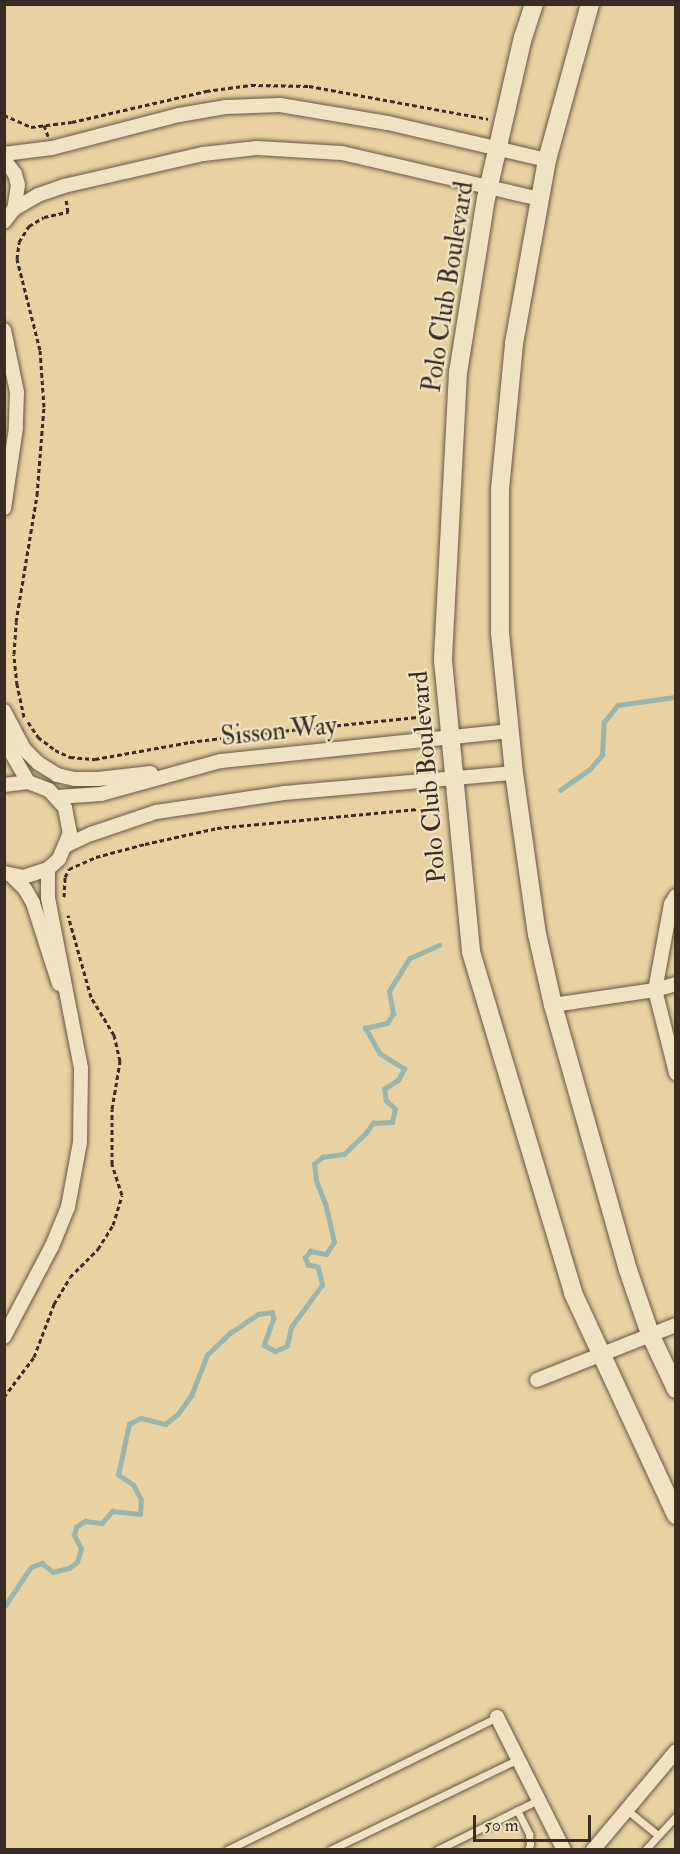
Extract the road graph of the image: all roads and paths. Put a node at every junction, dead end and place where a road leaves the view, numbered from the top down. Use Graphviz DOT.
graph roads {
  1 [pos="534,4"];
  2 [pos="590,4"];
  3 [pos="44,125"];
  4 [pos="52,148"];
  5 [pos="497,149"];
  6 [pos="4,154"];
  7 [pos="4,159"];
  8 [pos="547,160"];
  9 [pos="64,186"];
  10 [pos="489,187"];
  11 [pos="539,199"];
  12 [pos="14,209"];
  13 [pos="4,222"];
  14 [pos="4,330"];
  15 [pos="5,506"];
  16 [pos="4,711"];
  17 [pos="4,722"];
  18 [pos="510,731"];
  19 [pos="450,737"];
  20 [pos="431,739"];
  21 [pos="221,761"];
  22 [pos="514,773"];
  23 [pos="446,779"];
  24 [pos="28,782"];
  25 [pos="4,784"];
  26 [pos="57,797"];
  27 [pos="67,845"];
  28 [pos="48,869"];
  29 [pos="8,874"];
  30 [pos="675,896"];
  31 [pos="64,900"];
  32 [pos="67,912"];
  33 [pos="675,984"];
  34 [pos="655,990"];
  35 [pos="553,1005"];
  36 [pos="72,1023"];
  37 [pos="675,1073"];
  38 [pos="675,1325"];
  39 [pos="650,1334"];
  40 [pos="4,1337"];
  41 [pos="601,1354"];
  42 [pos="537,1380"];
  43 [pos="675,1389"];
  44 [pos="4,1397"];
  45 [pos="675,1515"];
  46 [pos="497,1718"];
  47 [pos="675,1750"];
  48 [pos="518,1760"];
  49 [pos="538,1800"];
  50 [pos="517,1810"];
  51 [pos="627,1810"];
  52 [pos="675,1816"];
  53 [pos="657,1834"];
  54 [pos="227,1850"];
  55 [pos="330,1850"];
  56 [pos="437,1850"];
  57 [pos="528,1850"];
  58 [pos="564,1850"];
  59 [pos="593,1850"];
  60 [pos="645,1850"];
  1 -- 5 [label="street, Polo Club Boulevard"];
  2 -- 8 [label="street"];
  3 -- 4 [label="path"];
  4 -- 5 [label="street"];
  4 -- 6 [label="street"];
  5 -- 8 [label="street"];
  5 -- 10 [label="street, Polo Club Boulevard"];
  7 -- 12 [label="street"];
  8 -- 11 [label="street"];
  9 -- 10 [label="street"];
  9 -- 12 [label="street"];
  9 -- 20 [label="path"];
  10 -- 11 [label="street"];
  10 -- 19 [label="street, Polo Club Boulevard"];
  11 -- 18 [label="street"];
  12 -- 13 [label="street"];
  14 -- 15 [label="street"];
  16 -- 21 [label="street"];
  17 -- 24 [label="street"];
  18 -- 19 [label="street, Sisson Way"];
  18 -- 22 [label="street"];
  19 -- 20 [label="street, Sisson Way"];
  19 -- 23 [label="street, Polo Club Boulevard"];
  20 -- 21 [label="street, Sisson Way"];
  21 -- 26 [label="street, Sisson Way"];
  22 -- 23 [label="street"];
  22 -- 35 [label="street"];
  23 -- 27 [label="street"];
  23 -- 31 [label="path"];
  23 -- 41 [label="street, Polo Club Boulevard"];
  24 -- 25 [label="street"];
  24 -- 26 [label="street"];
  26 -- 27 [label="street"];
  27 -- 28 [label="street"];
  28 -- 29 [label="street"];
  28 -- 36 [label="street"];
  29 -- 36 [label="street"];
  30 -- 34 [label="street"];
  32 -- 44 [label="path"];
  33 -- 34 [label="street"];
  34 -- 35 [label="street"];
  34 -- 37 [label="street"];
  35 -- 39 [label="street"];
  36 -- 40 [label="street"];
  38 -- 39 [label="street"];
  39 -- 41 [label="street"];
  39 -- 43 [label="street"];
  41 -- 42 [label="street"];
  41 -- 45 [label="street, Polo Club Boulevard"];
  46 -- 48 [label="street"];
  46 -- 54 [label="lane"];
  47 -- 51 [label="street"];
  48 -- 49 [label="street"];
  48 -- 55 [label="lane"];
  49 -- 50 [label="lane"];
  49 -- 58 [label="street"];
  50 -- 56 [label="lane"];
  50 -- 57 [label="lane"];
  51 -- 53 [label="lane"];
  51 -- 59 [label="street"];
  52 -- 53 [label="lane"];
  53 -- 60 [label="lane"];
}
